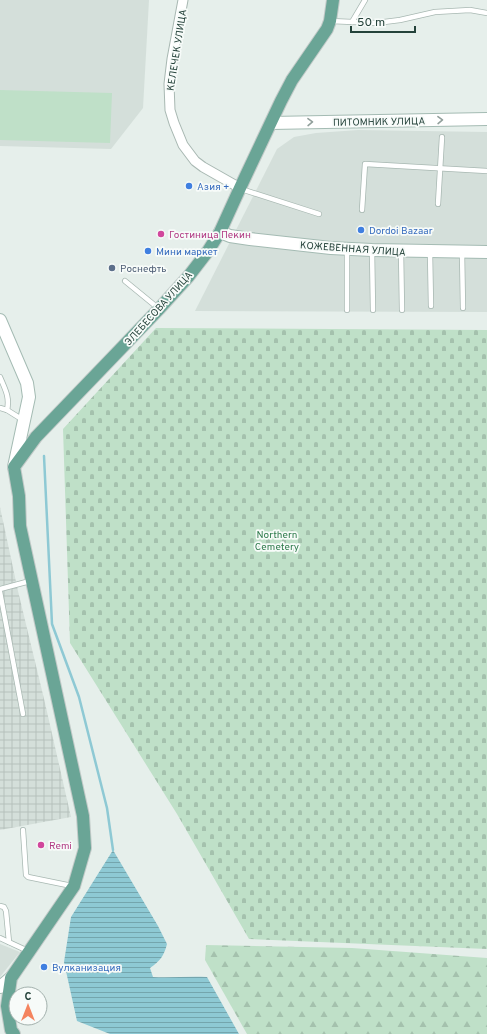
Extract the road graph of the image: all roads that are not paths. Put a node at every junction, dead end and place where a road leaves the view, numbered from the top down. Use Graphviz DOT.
graph roads {
  1 [pos="183,0"];
  2 [pos="333,0"];
  3 [pos="365,0"];
  4 [pos="487,12"];
  5 [pos="330,21"];
  6 [pos="352,22"];
  7 [pos="487,119"];
  8 [pos="270,123"];
  9 [pos="442,136"];
  10 [pos="440,168"];
  11 [pos="487,171"];
  12 [pos="240,188"];
  13 [pos="438,204"];
  14 [pos="362,210"];
  15 [pos="319,214"];
  16 [pos="220,232"];
  17 [pos="347,249"];
  18 [pos="372,250"];
  19 [pos="401,251"];
  20 [pos="430,252"];
  21 [pos="462,252"];
  22 [pos="487,252"];
  23 [pos="125,281"];
  24 [pos="431,306"];
  25 [pos="463,308"];
  26 [pos="159,309"];
  27 [pos="347,310"];
  28 [pos="373,310"];
  29 [pos="402,310"];
  30 [pos="0,320"];
  31 [pos="0,377"];
  32 [pos="0,408"];
  33 [pos="7,410"];
  34 [pos="24,421"];
  35 [pos="14,467"];
  36 [pos="32,580"];
  37 [pos="0,589"];
  38 [pos="0,592"];
  39 [pos="23,714"];
  40 [pos="23,830"];
  41 [pos="74,886"];
  42 [pos="0,906"];
  43 [pos="0,938"];
  44 [pos="9,942"];
  45 [pos="30,952"];
  46 [pos="11,978"];
  47 [pos="0,987"];
  48 [pos="14,1034"];
  1 -- 12 [label="street, КЕЛЕЧЕК УЛИЦА"];
  2 -- 5 [label="main road, ЭЛЕБЕСОВА УЛИЦА"];
  3 -- 6 [label="lane"];
  4 -- 6 [label="lane"];
  5 -- 6 [label="lane"];
  5 -- 8 [label="main road, ЭЛЕБЕСОВА УЛИЦА"];
  8 -- 7 [label="street, ПИТОМНИК УЛИЦА, one-way"];
  8 -- 12 [label="main road, ЭЛЕБЕСОВА УЛИЦА"];
  9 -- 10 [label="lane"];
  10 -- 11 [label="lane"];
  10 -- 13 [label="lane"];
  10 -- 14 [label="lane"];
  12 -- 15 [label="lane"];
  12 -- 16 [label="main road, ЭЛЕБЕСОВА УЛИЦА"];
  16 -- 17 [label="street, КОЖЕВЕННАЯ УЛИЦА"];
  16 -- 26 [label="main road, ЭЛЕБЕСОВА УЛИЦА"];
  17 -- 18 [label="street, КОЖЕВЕННАЯ УЛИЦА"];
  17 -- 27 [label="lane"];
  18 -- 19 [label="street, КОЖЕВЕННАЯ УЛИЦА"];
  18 -- 28 [label="lane"];
  19 -- 20 [label="street, КОЖЕВЕННАЯ УЛИЦА"];
  19 -- 29 [label="lane"];
  20 -- 21 [label="street, КОЖЕВЕННАЯ УЛИЦА"];
  20 -- 24 [label="lane"];
  21 -- 22 [label="street, КОЖЕВЕННАЯ УЛИЦА"];
  21 -- 25 [label="lane"];
  23 -- 26 [label="lane"];
  26 -- 35 [label="main road, ЭЛЕБЕСОВА УЛИЦА"];
  30 -- 34 [label="street"];
  31 -- 33 [label="lane"];
  32 -- 33 [label="lane"];
  33 -- 34 [label="lane"];
  34 -- 35 [label="street"];
  35 -- 36 [label="main road"];
  36 -- 37 [label="lane"];
  36 -- 41 [label="main road"];
  38 -- 39 [label="lane"];
  40 -- 41 [label="lane"];
  41 -- 45 [label="main road"];
  42 -- 44 [label="lane"];
  43 -- 44 [label="lane"];
  44 -- 45 [label="lane"];
  45 -- 46 [label="main road"];
  46 -- 47 [label="street"];
  46 -- 48 [label="main road"];
}
